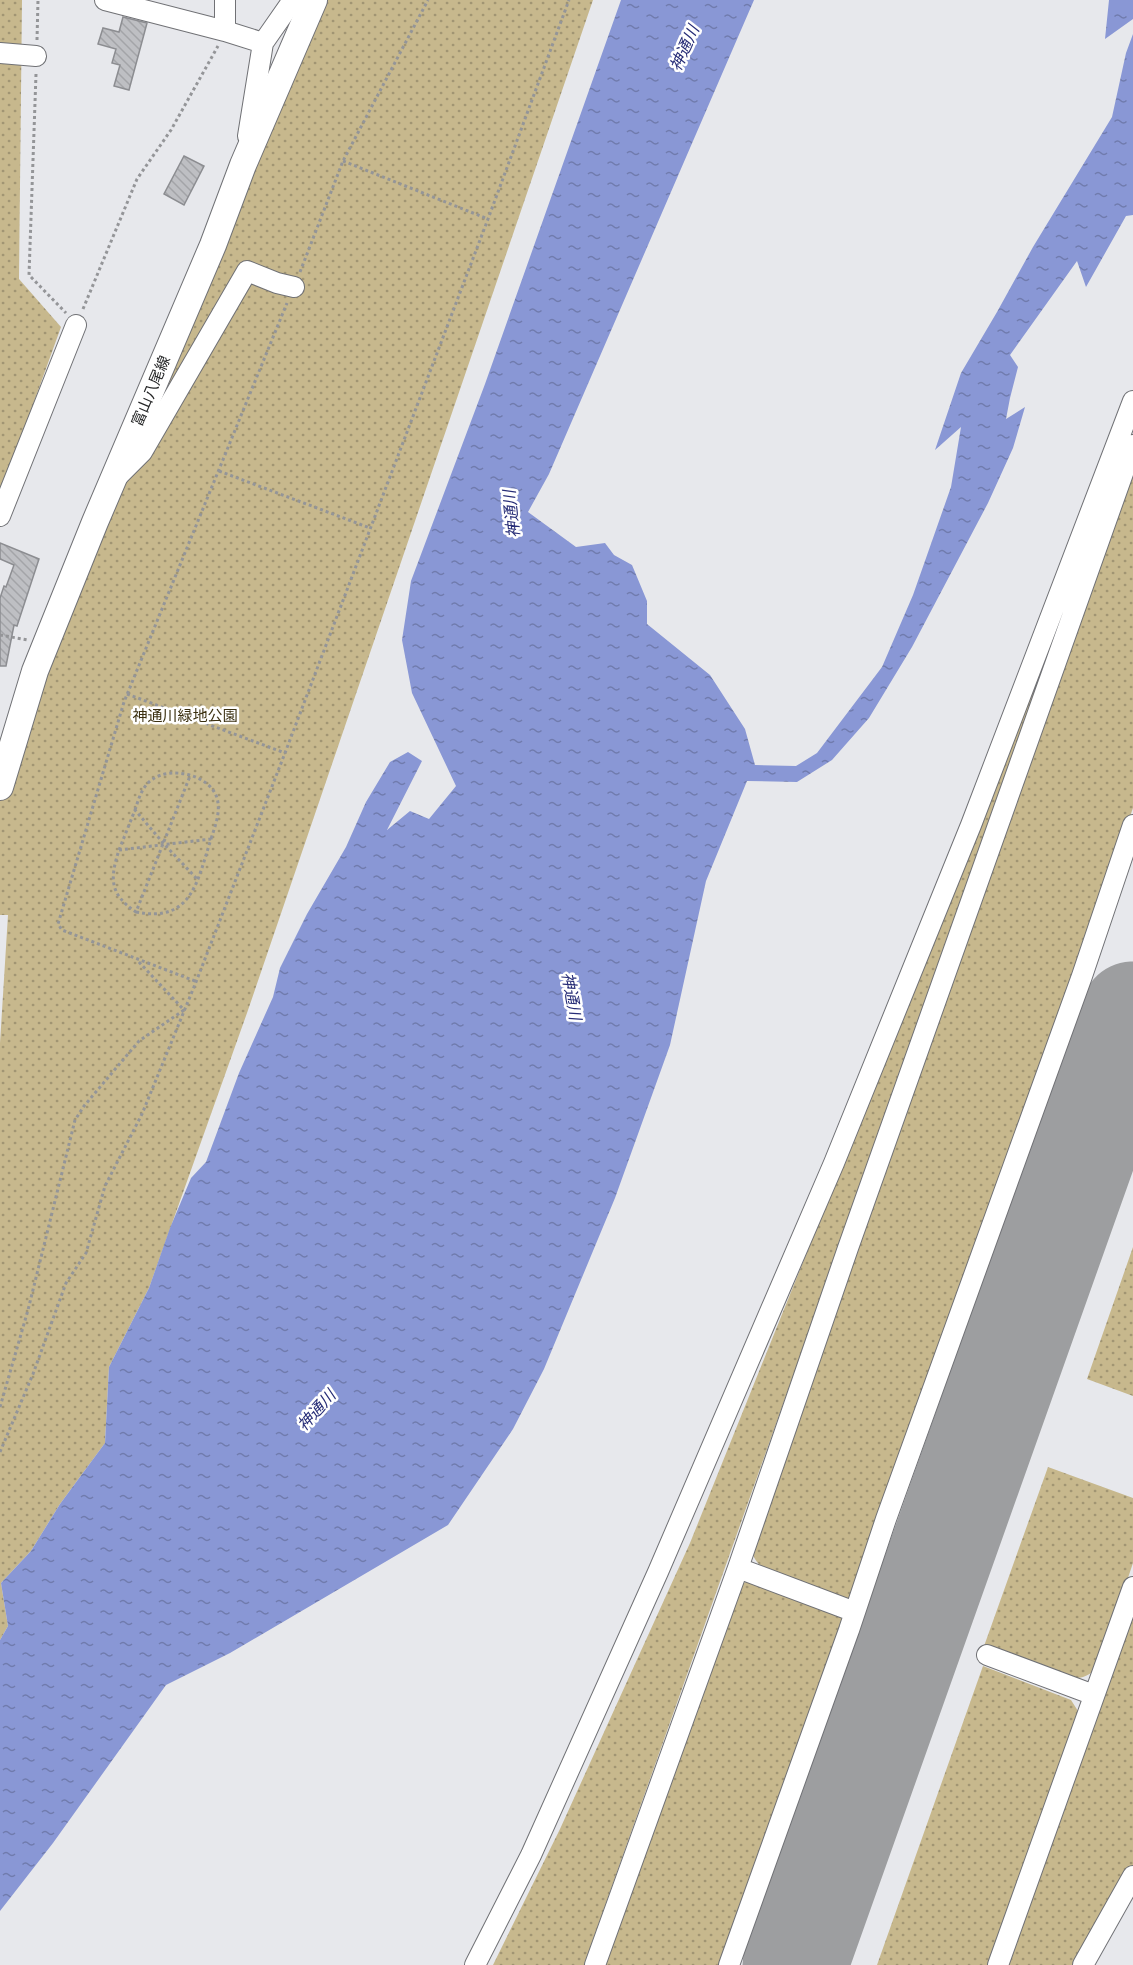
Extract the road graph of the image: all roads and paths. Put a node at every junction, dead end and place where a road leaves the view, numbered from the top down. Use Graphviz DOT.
graph roads {
  1 [pos="38,0"];
  2 [pos="105,0"];
  3 [pos="225,0"];
  4 [pos="293,0"];
  5 [pos="314,0"];
  6 [pos="428,0"];
  7 [pos="569,0"];
  8 [pos="225,31"];
  9 [pos="263,43"];
  10 [pos="0,53"];
  11 [pos="36,56"];
  12 [pos="343,161"];
  13 [pos="243,165"];
  14 [pos="488,219"];
  15 [pos="294,287"];
  16 [pos="76,325"];
  17 [pos="1133,400"];
  18 [pos="1133,445"];
  19 [pos="219,471"];
  20 [pos="113,481"];
  21 [pos="0,516"];
  22 [pos="370,528"];
  23 [pos="0,635"];
  24 [pos="30,641"];
  25 [pos="127,694"];
  26 [pos="285,753"];
  27 [pos="190,776"];
  28 [pos="0,787"];
  29 [pos="135,810"];
  30 [pos="1133,825"];
  31 [pos="211,839"];
  32 [pos="164,844"];
  33 [pos="119,850"];
  34 [pos="198,880"];
  35 [pos="136,912"];
  36 [pos="136,958"];
  37 [pos="196,982"];
  38 [pos="184,1010"];
  39 [pos="0,1407"];
  40 [pos="0,1452"];
  41 [pos="738,1568"];
  42 [pos="1133,1587"];
  43 [pos="855,1612"];
  44 [pos="987,1655"];
  45 [pos="1094,1695"];
  46 [pos="1133,1876"];
  47 [pos="476,1965"];
  48 [pos="595,1965"];
  49 [pos="729,1965"];
  50 [pos="998,1965"];
  51 [pos="1083,1965"];
  1 -- 11 [label="path"];
  2 -- 8 [label="street"];
  3 -- 8 [label="street"];
  4 -- 9 [label="street"];
  5 -- 13 [label="main road, 富山八尾線"];
  6 -- 12 [label="path"];
  7 -- 14 [label="path"];
  8 -- 9 [label="street"];
  8 -- 16 [label="path"];
  9 -- 13 [label="street"];
  10 -- 11 [label="street"];
  11 -- 16 [label="path"];
  12 -- 14 [label="path"];
  12 -- 15 [label="path"];
  13 -- 20 [label="main road, 富山八尾線"];
  14 -- 22 [label="path"];
  15 -- 19 [label="path"];
  15 -- 20 [label="street"];
  16 -- 21 [label="street"];
  17 -- 47 [label="street"];
  18 -- 41 [label="street"];
  19 -- 22 [label="path"];
  19 -- 25 [label="path"];
  20 -- 28 [label="main road, 富山八尾線"];
  22 -- 26 [label="path"];
  23 -- 24 [label="path"];
  25 -- 26 [label="path"];
  25 -- 36 [label="path"];
  26 -- 37 [label="path"];
  27 -- 29 [label="path"];
  27 -- 31 [label="path"];
  27 -- 32 [label="path"];
  29 -- 32 [label="path"];
  29 -- 33 [label="path"];
  30 -- 43 [label="street"];
  31 -- 32 [label="path"];
  31 -- 34 [label="path"];
  32 -- 33 [label="path"];
  32 -- 34 [label="path"];
  32 -- 35 [label="path"];
  33 -- 35 [label="path"];
  34 -- 35 [label="path"];
  36 -- 37 [label="path"];
  36 -- 38 [label="path"];
  37 -- 38 [label="path"];
  38 -- 39 [label="path"];
  38 -- 40 [label="path"];
  41 -- 43 [label="street"];
  41 -- 48 [label="street"];
  42 -- 45 [label="street"];
  43 -- 49 [label="street"];
  44 -- 45 [label="street"];
  45 -- 50 [label="street"];
  46 -- 51 [label="street"];
}
